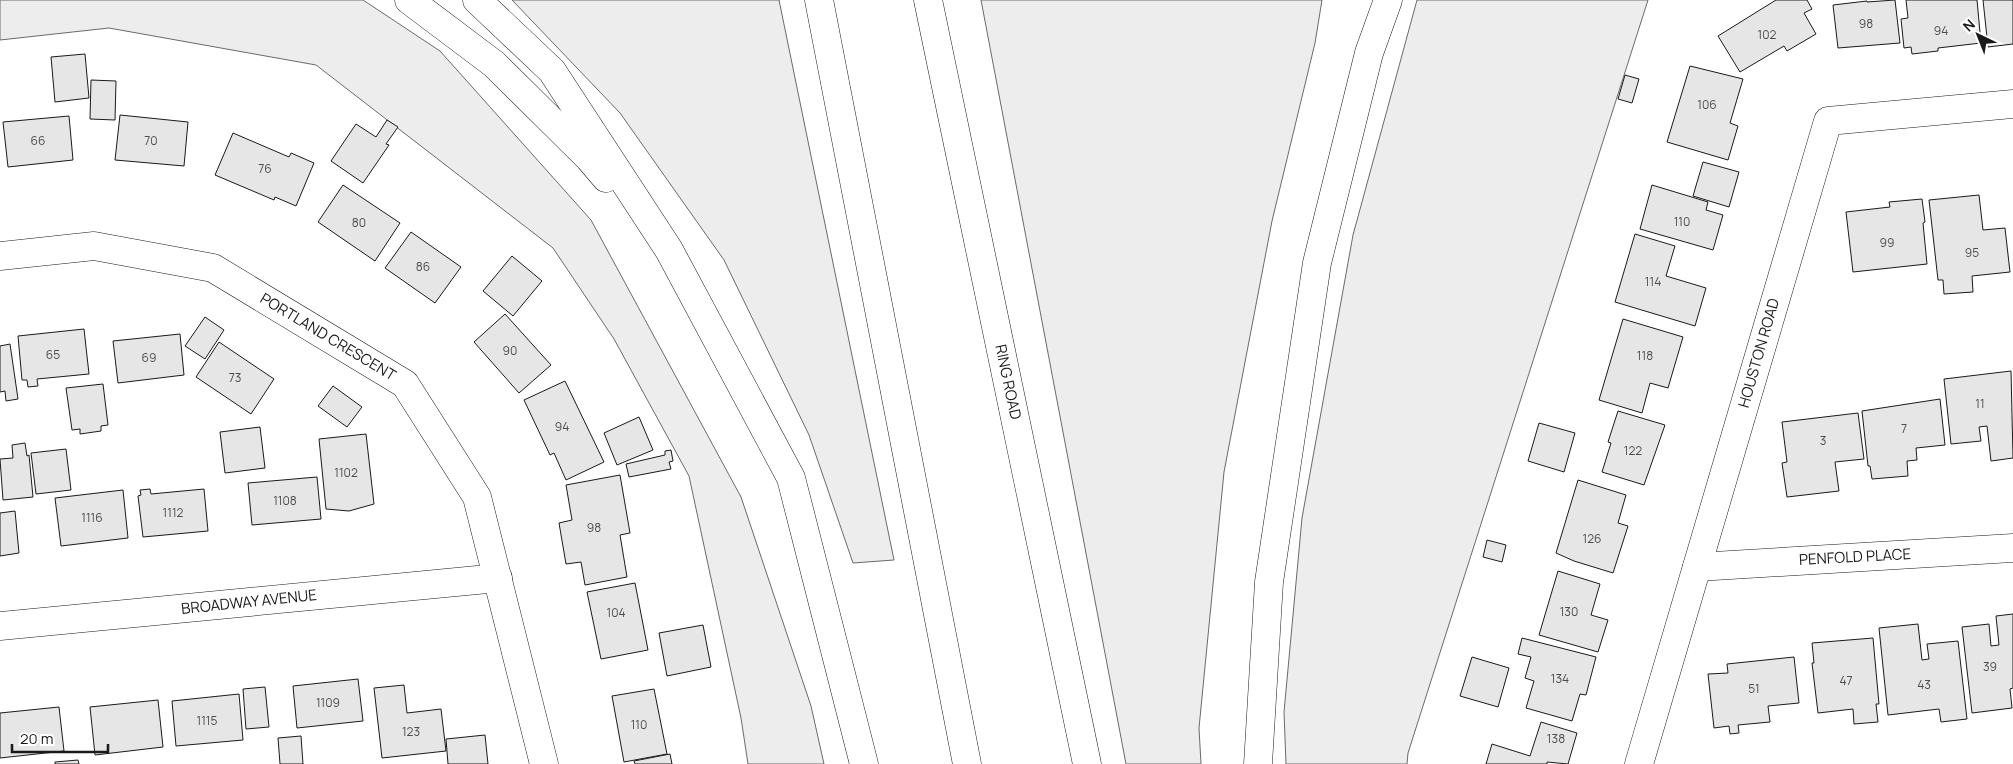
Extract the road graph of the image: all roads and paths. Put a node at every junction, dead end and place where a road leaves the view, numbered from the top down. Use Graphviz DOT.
graph roads {
  1 [pos="409,0"];
  2 [pos="477,0"];
  3 [pos="820,0"];
  4 [pos="928,0"];
  5 [pos="1375,0"];
  6 [pos="1388,0"];
  7 [pos="1369,53"];
  8 [pos="2013,104"];
  9 [pos="669,250"];
  10 [pos="0,256"];
  11 [pos="2013,548"];
  12 [pos="1697,566"];
  13 [pos="498,578"];
  14 [pos="0,626"];
  15 [pos="544,764"];
  16 [pos="864,764"];
  17 [pos="967,764"];
  18 [pos="1087,764"];
  19 [pos="1258,764"];
  20 [pos="1639,764"];
  1 -- 9 [label="main road"];
  2 -- 9 [label="main road"];
  3 -- 17 [label="main road"];
  4 -- 18 [label="main road, RING ROAD"];
  5 -- 7 [label="main road"];
  6 -- 7 [label="main road"];
  7 -- 19 [label="main road"];
  8 -- 12 [label="main road, HOUSTON ROAD"];
  9 -- 16 [label="main road"];
  10 -- 13 [label="main road, PORTLAND CRESCENT"];
  11 -- 12 [label="main road, PENFOLD PLACE"];
  12 -- 20 [label="main road, HOUSTON ROAD"];
  13 -- 14 [label="main road, BROADWAY AVENUE"];
  13 -- 15 [label="main road, PORTLAND CRESCENT"];
}
